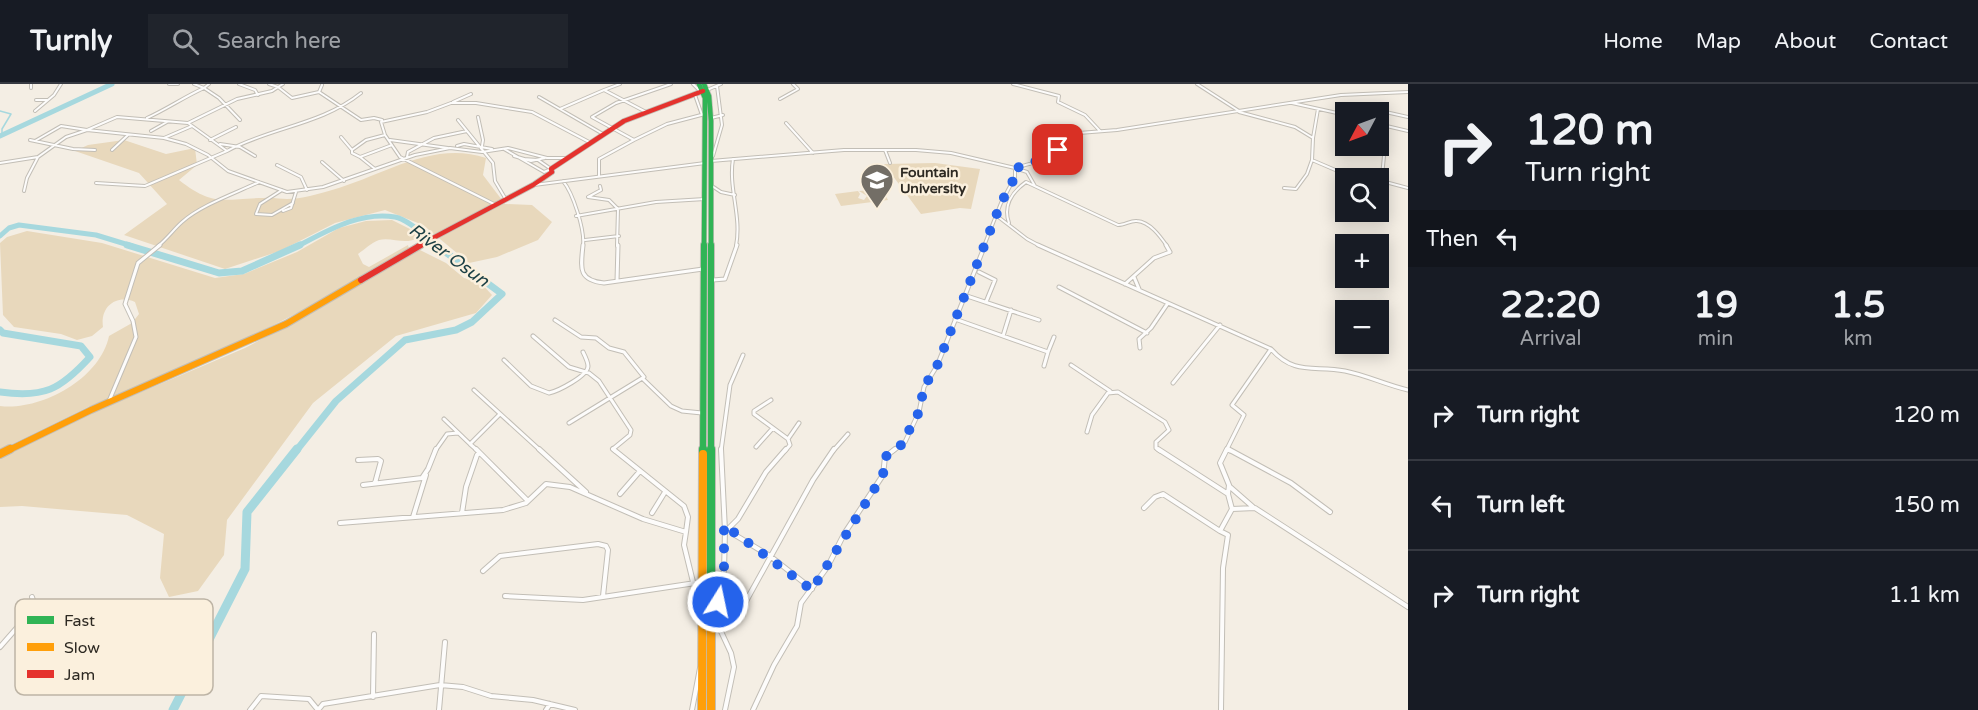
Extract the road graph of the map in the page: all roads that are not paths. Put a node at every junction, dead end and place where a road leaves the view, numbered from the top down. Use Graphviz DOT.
graph roads {
  1 [pos="62,84"];
  2 [pos="170,84"];
  3 [pos="177,84"];
  4 [pos="194,84"];
  5 [pos="209,84"];
  6 [pos="239,84"];
  7 [pos="269,84"];
  8 [pos="283,84"];
  9 [pos="620,84"];
  10 [pos="671,84"];
  11 [pos="693,84"];
  12 [pos="699,84"];
  13 [pos="721,84"];
  14 [pos="793,84"];
  15 [pos="1013,84"];
  16 [pos="1197,84"];
  17 [pos="322,85"];
  18 [pos="717,86"];
  19 [pos="278,87"];
  20 [pos="204,88"];
  21 [pos="283,90"];
  22 [pos="604,90"];
  23 [pos="702,90"];
  24 [pos="272,91"];
  25 [pos="319,92"];
  26 [pos="1408,92"];
  27 [pos="361,93"];
  28 [pos="471,94"];
  29 [pos="258,95"];
  30 [pos="539,97"];
  31 [pos="780,99"];
  32 [pos="36,100"];
  33 [pos="49,100"];
  34 [pos="622,101"];
  35 [pos="1298,101"];
  36 [pos="1289,102"];
  37 [pos="451,103"];
  38 [pos="224,104"];
  39 [pos="1300,105"];
  40 [pos="345,106"];
  41 [pos="560,109"];
  42 [pos="1318,109"];
  43 [pos="35,111"];
  44 [pos="1237,111"];
  45 [pos="646,112"];
  46 [pos="1335,113"];
  47 [pos="1389,113"];
  48 [pos="723,115"];
  49 [pos="706,116"];
  50 [pos="478,117"];
  51 [pos="1408,117"];
  52 [pos="145,119"];
  53 [pos="240,120"];
  54 [pos="382,120"];
  55 [pos="459,120"];
  56 [pos="168,121"];
  57 [pos="188,123"];
  58 [pos="786,123"];
  59 [pos="192,126"];
  60 [pos="1389,126"];
  61 [pos="236,127"];
  62 [pos="611,129"];
  63 [pos="87,130"];
  64 [pos="151,131"];
  65 [pos="467,131"];
  66 [pos="1100,131"];
  67 [pos="1408,131"];
  68 [pos="603,134"];
  69 [pos="130,135"];
  70 [pos="385,135"];
  71 [pos="340,137"];
  72 [pos="164,138"];
  73 [pos="1313,138"];
  74 [pos="30,140"];
  75 [pos="210,140"];
  76 [pos="390,140"];
  77 [pos="634,140"];
  78 [pos="35,141"];
  79 [pos="591,143"];
  80 [pos="54,144"];
  81 [pos="219,144"];
  82 [pos="423,144"];
  83 [pos="392,145"];
  84 [pos="236,146"];
  85 [pos="473,147"];
  86 [pos="450,148"];
  87 [pos="482,148"];
  88 [pos="503,148"];
  89 [pos="95,150"];
  90 [pos="112,150"];
  91 [pos="352,150"];
  92 [pos="476,150"];
  93 [pos="885,150"];
  94 [pos="227,151"];
  95 [pos="813,153"];
  96 [pos="255,156"];
  97 [pos="514,156"];
  98 [pos="38,157"];
  99 [pos="360,157"];
  100 [pos="211,158"];
  101 [pos="406,158"];
  102 [pos="547,158"];
  103 [pos="565,158"];
  104 [pos="523,159"];
  105 [pos="733,159"];
  106 [pos="538,160"];
  107 [pos="1312,160"];
  108 [pos="531,161"];
  109 [pos="709,161"];
  110 [pos="322,162"];
  111 [pos="890,163"];
  112 [pos="0,164"];
  113 [pos="277,165"];
  114 [pos="535,165"];
  115 [pos="370,166"];
  116 [pos="1015,168"];
  117 [pos="375,169"];
  118 [pos="551,169"];
  119 [pos="369,172"];
  120 [pos="1335,172"];
  121 [pos="599,176"];
  122 [pos="544,178"];
  123 [pos="344,181"];
  124 [pos="563,181"];
  125 [pos="259,182"];
  126 [pos="554,182"];
  127 [pos="1389,182"];
  128 [pos="96,183"];
  129 [pos="710,183"];
  130 [pos="1389,183"];
  131 [pos="1392,184"];
  132 [pos="533,185"];
  133 [pos="600,186"];
  134 [pos="1035,186"];
  135 [pos="1284,188"];
  136 [pos="1408,188"];
  137 [pos="282,190"];
  138 [pos="307,190"];
  139 [pos="24,191"];
  140 [pos="296,192"];
  141 [pos="735,195"];
  142 [pos="505,198"];
  143 [pos="705,200"];
  144 [pos="292,203"];
  145 [pos="494,204"];
  146 [pos="618,209"];
  147 [pos="283,211"];
  148 [pos="576,216"];
  149 [pos="997,216"];
  150 [pos="1010,225"];
  151 [pos="619,236"];
  152 [pos="584,240"];
  153 [pos="705,269"];
  154 [pos="979,272"];
  155 [pos="617,274"];
  156 [pos="1134,277"];
  157 [pos="629,279"];
  158 [pos="711,280"];
  159 [pos="617,281"];
  160 [pos="1125,284"];
  161 [pos="1059,287"];
  162 [pos="1142,291"];
  163 [pos="964,295"];
  164 [pos="987,302"];
  165 [pos="1168,303"];
  166 [pos="1011,310"];
  167 [pos="955,319"];
  168 [pos="555,320"];
  169 [pos="1039,320"];
  170 [pos="1220,325"];
  171 [pos="1147,333"];
  172 [pos="533,336"];
  173 [pos="1003,336"];
  174 [pos="1054,337"];
  175 [pos="1140,348"];
  176 [pos="1271,349"];
  177 [pos="583,352"];
  178 [pos="1048,352"];
  179 [pos="742,355"];
  180 [pos="504,360"];
  181 [pos="1071,365"];
  182 [pos="1044,366"];
  183 [pos="586,372"];
  184 [pos="643,379"];
  185 [pos="1173,383"];
  186 [pos="474,390"];
  187 [pos="1408,390"];
  188 [pos="1110,391"];
  189 [pos="611,398"];
  190 [pos="771,400"];
  191 [pos="108,403"];
  192 [pos="704,413"];
  193 [pos="500,414"];
  194 [pos="444,419"];
  195 [pos="569,423"];
  196 [pos="800,423"];
  197 [pos="773,428"];
  198 [pos="1087,432"];
  199 [pos="458,433"];
  200 [pos="848,434"];
  201 [pos="788,438"];
  202 [pos="470,444"];
  203 [pos="756,447"];
  204 [pos="1227,449"];
  205 [pos="480,453"];
  206 [pos="0,454"];
  207 [pos="358,460"];
  208 [pos="640,471"];
  209 [pos="426,476"];
  210 [pos="575,482"];
  211 [pos="375,483"];
  212 [pos="363,485"];
  213 [pos="1229,485"];
  214 [pos="570,487"];
  215 [pos="665,492"];
  216 [pos="587,493"];
  217 [pos="620,494"];
  218 [pos="1228,494"];
  219 [pos="528,501"];
  220 [pos="1238,502"];
  221 [pos="1144,508"];
  222 [pos="1255,508"];
  223 [pos="1232,509"];
  224 [pos="1330,512"];
  225 [pos="462,513"];
  226 [pos="652,513"];
  227 [pos="413,517"];
  228 [pos="339,523"];
  229 [pos="724,525"];
  230 [pos="729,528"];
  231 [pos="1220,531"];
  232 [pos="686,532"];
  233 [pos="770,556"];
  234 [pos="483,572"];
  235 [pos="721,580"];
  236 [pos="704,581"];
  237 [pos="711,581"];
  238 [pos="693,582"];
  239 [pos="812,590"];
  240 [pos="505,596"];
  241 [pos="603,596"];
  242 [pos="745,603"];
  243 [pos="1408,607"];
  244 [pos="15,630"];
  245 [pos="374,634"];
  246 [pos="445,642"];
  247 [pos="0,647"];
  248 [pos="703,660"];
  249 [pos="440,685"];
  250 [pos="373,697"];
  251 [pos="550,704"];
  252 [pos="250,710"];
  253 [pos="318,710"];
  254 [pos="439,710"];
  255 [pos="546,710"];
  256 [pos="575,710"];
  257 [pos="692,710"];
  258 [pos="702,710"];
  259 [pos="711,710"];
  260 [pos="725,710"];
  261 [pos="753,710"];
  262 [pos="1221,710"];
  1 -- 33 [label="street"];
  2 -- 3 [label="street"];
  4 -- 20 [label="street"];
  5 -- 20 [label="street"];
  6 -- 29 [label="street"];
  7 -- 19 [label="street"];
  8 -- 19 [label="street"];
  9 -- 22 [label="street"];
  10 -- 34 [label="street"];
  11 -- 23 [label="street"];
  12 -- 23 [label="main road"];
  13 -- 18 [label="street"];
  14 -- 31 [label="street"];
  15 -- 66 [label="street"];
  16 -- 44 [label="street"];
  17 -- 25 [label="street"];
  18 -- 23 [label="street"];
  18 -- 48 [label="street"];
  19 -- 21 [label="street"];
  19 -- 24 [label="street"];
  20 -- 38 [label="street"];
  20 -- 52 [label="street"];
  21 -- 24 [label="street"];
  21 -- 25 [label="street"];
  22 -- 34 [label="street"];
  22 -- 41 [label="street"];
  23 -- 45 [label="main road"];
  23 -- 49 [label="main road"];
  24 -- 29 [label="street"];
  25 -- 40 [label="street"];
  26 -- 35 [label="street"];
  27 -- 40 [label="street"];
  28 -- 37 [label="street"];
  29 -- 38 [label="street"];
  30 -- 41 [label="street"];
  32 -- 33 [label="street"];
  33 -- 43 [label="street"];
  34 -- 45 [label="street"];
  34 -- 62 [label="street"];
  35 -- 36 [label="street"];
  35 -- 39 [label="street"];
  36 -- 39 [label="street"];
  36 -- 44 [label="street"];
  37 -- 54 [label="street"];
  37 -- 79 [label="street"];
  38 -- 53 [label="street"];
  38 -- 57 [label="street"];
  39 -- 42 [label="street"];
  40 -- 54 [label="street"];
  40 -- 84 [label="street"];
  41 -- 68 [label="street"];
  42 -- 46 [label="street"];
  42 -- 73 [label="street"];
  44 -- 66 [label="street"];
  44 -- 73 [label="street"];
  45 -- 62 [label="main road"];
  47 -- 51 [label="street"];
  48 -- 49 [label="street"];
  48 -- 109 [label="street"];
  49 -- 77 [label="street"];
  49 -- 109 [label="main road"];
  50 -- 87 [label="street"];
  52 -- 56 [label="street"];
  52 -- 63 [label="street"];
  54 -- 70 [label="street"];
  55 -- 65 [label="street"];
  56 -- 57 [label="street"];
  56 -- 64 [label="street"];
  57 -- 59 [label="street"];
  58 -- 95 [label="street"];
  59 -- 72 [label="street"];
  59 -- 75 [label="street"];
  60 -- 67 [label="street"];
  61 -- 75 [label="street"];
  62 -- 68 [label="main road"];
  62 -- 77 [label="street"];
  63 -- 69 [label="street"];
  63 -- 78 [label="street"];
  63 -- 80 [label="street"];
  65 -- 82 [label="street"];
  65 -- 87 [label="street"];
  66 -- 116 [label="street"];
  68 -- 79 [label="main road"];
  69 -- 72 [label="street"];
  69 -- 90 [label="street"];
  70 -- 76 [label="street"];
  70 -- 91 [label="street"];
  71 -- 91 [label="street"];
  72 -- 100 [label="street"];
  73 -- 107 [label="street"];
  74 -- 78 [label="street"];
  75 -- 81 [label="street"];
  76 -- 82 [label="street"];
  76 -- 83 [label="street"];
  77 -- 121 [label="street"];
  78 -- 80 [label="street"];
  79 -- 103 [label="main road"];
  80 -- 89 [label="street"];
  80 -- 98 [label="street"];
  81 -- 84 [label="street"];
  81 -- 94 [label="street"];
  82 -- 86 [label="street"];
  82 -- 101 [label="street"];
  83 -- 99 [label="street"];
  83 -- 101 [label="street"];
  84 -- 94 [label="street"];
  84 -- 96 [label="street"];
  85 -- 86 [label="street"];
  85 -- 87 [label="street"];
  85 -- 92 [label="street"];
  86 -- 92 [label="street"];
  86 -- 101 [label="street"];
  87 -- 88 [label="street"];
  87 -- 92 [label="street"];
  87 -- 142 [label="street"];
  88 -- 97 [label="street"];
  88 -- 102 [label="street"];
  91 -- 99 [label="street"];
  93 -- 95 [label="street"];
  93 -- 111 [label="street"];
  93 -- 116 [label="street"];
  94 -- 100 [label="street"];
  95 -- 105 [label="street"];
  97 -- 104 [label="street"];
  97 -- 114 [label="street"];
  98 -- 112 [label="street"];
  98 -- 139 [label="street"];
  99 -- 115 [label="street"];
  100 -- 125 [label="street"];
  100 -- 128 [label="street"];
  101 -- 117 [label="street"];
  101 -- 145 [label="street"];
  102 -- 103 [label="street"];
  102 -- 106 [label="street"];
  103 -- 118 [label="main road"];
  104 -- 106 [label="street"];
  104 -- 108 [label="street"];
  105 -- 109 [label="street"];
  105 -- 141 [label="street"];
  106 -- 108 [label="street"];
  106 -- 118 [label="street"];
  107 -- 120 [label="street"];
  107 -- 135 [label="street"];
  108 -- 114 [label="street"];
  109 -- 121 [label="street"];
  109 -- 129 [label="main road"];
  109 -- 143 [label="main road"];
  110 -- 123 [label="street"];
  113 -- 138 [label="street"];
  114 -- 118 [label="street"];
  115 -- 117 [label="street"];
  115 -- 119 [label="street"];
  116 -- 134 [label="street"];
  116 -- 149 [label="street"];
  117 -- 119 [label="street"];
  118 -- 122 [label="main road"];
  119 -- 123 [label="street"];
  121 -- 124 [label="street"];
  122 -- 126 [label="street"];
  122 -- 132 [label="main road"];
  123 -- 138 [label="street"];
  124 -- 126 [label="street"];
  124 -- 148 [label="street"];
  125 -- 137 [label="street"];
  125 -- 191 [label="street"];
  126 -- 132 [label="street"];
  127 -- 131 [label="street"];
  129 -- 141 [label="street"];
  129 -- 158 [label="main road"];
  130 -- 131 [label="street"];
  131 -- 136 [label="street"];
  132 -- 142 [label="main road"];
  133 -- 146 [label="street"];
  134 -- 150 [label="street"];
  134 -- 156 [label="street"];
  137 -- 140 [label="street"];
  137 -- 144 [label="street"];
  138 -- 140 [label="street"];
  140 -- 144 [label="street"];
  141 -- 158 [label="street"];
  142 -- 145 [label="main road"];
  143 -- 146 [label="street"];
  143 -- 153 [label="main road"];
  144 -- 147 [label="street"];
  145 -- 191 [label="main road"];
  146 -- 148 [label="street"];
  146 -- 151 [label="street"];
  148 -- 152 [label="street"];
  149 -- 150 [label="street"];
  149 -- 163 [label="street"];
  150 -- 160 [label="street"];
  151 -- 152 [label="street"];
  151 -- 155 [label="street"];
  152 -- 159 [label="street"];
  153 -- 157 [label="street"];
  153 -- 192 [label="main road"];
  154 -- 164 [label="street"];
  155 -- 157 [label="street"];
  155 -- 159 [label="street"];
  156 -- 160 [label="street"];
  156 -- 162 [label="street"];
  157 -- 159 [label="street"];
  158 -- 237 [label="main road"];
  160 -- 162 [label="street"];
  161 -- 171 [label="street"];
  162 -- 165 [label="street"];
  163 -- 164 [label="street"];
  163 -- 167 [label="street"];
  164 -- 166 [label="street"];
  165 -- 170 [label="street"];
  165 -- 171 [label="street"];
  166 -- 169 [label="street"];
  166 -- 173 [label="street"];
  167 -- 173 [label="street"];
  167 -- 239 [label="street"];
  168 -- 184 [label="street"];
  170 -- 176 [label="street"];
  170 -- 185 [label="street"];
  171 -- 175 [label="street"];
  172 -- 183 [label="street"];
  173 -- 178 [label="street"];
  174 -- 178 [label="street"];
  176 -- 187 [label="street"];
  176 -- 204 [label="street"];
  177 -- 183 [label="street"];
  178 -- 182 [label="street"];
  179 -- 229 [label="street"];
  180 -- 183 [label="street"];
  181 -- 188 [label="street"];
  183 -- 189 [label="street"];
  184 -- 189 [label="street"];
  184 -- 192 [label="street"];
  186 -- 193 [label="street"];
  188 -- 198 [label="street"];
  188 -- 218 [label="street"];
  189 -- 195 [label="street"];
  189 -- 208 [label="street"];
  190 -- 197 [label="street"];
  191 -- 206 [label="main road"];
  192 -- 236 [label="main road"];
  193 -- 202 [label="street"];
  193 -- 210 [label="street"];
  194 -- 199 [label="street"];
  196 -- 201 [label="street"];
  197 -- 201 [label="street"];
  197 -- 203 [label="street"];
  199 -- 202 [label="street"];
  199 -- 209 [label="street"];
  200 -- 233 [label="street"];
  201 -- 230 [label="street"];
  202 -- 205 [label="street"];
  204 -- 213 [label="street"];
  204 -- 224 [label="street"];
  205 -- 219 [label="street"];
  205 -- 225 [label="street"];
  207 -- 211 [label="street"];
  208 -- 215 [label="street"];
  208 -- 217 [label="street"];
  209 -- 211 [label="street"];
  209 -- 227 [label="street"];
  210 -- 214 [label="street"];
  210 -- 216 [label="street"];
  211 -- 212 [label="street"];
  213 -- 218 [label="street"];
  213 -- 220 [label="street"];
  214 -- 216 [label="street"];
  214 -- 219 [label="street"];
  215 -- 226 [label="street"];
  215 -- 232 [label="street"];
  216 -- 232 [label="street"];
  218 -- 220 [label="street"];
  219 -- 225 [label="street"];
  220 -- 222 [label="street"];
  220 -- 223 [label="street"];
  221 -- 231 [label="street"];
  222 -- 223 [label="street"];
  222 -- 243 [label="street"];
  223 -- 231 [label="street"];
  225 -- 227 [label="street"];
  227 -- 228 [label="street"];
  229 -- 230 [label="street"];
  229 -- 235 [label="street"];
  230 -- 233 [label="street"];
  231 -- 262 [label="street"];
  232 -- 238 [label="street"];
  233 -- 239 [label="street"];
  233 -- 242 [label="street"];
  234 -- 241 [label="street"];
  235 -- 237 [label="street"];
  235 -- 260 [label="street"];
  236 -- 238 [label="street"];
  236 -- 248 [label="main road"];
  237 -- 259 [label="main road"];
  238 -- 241 [label="street"];
  239 -- 261 [label="street"];
  240 -- 241 [label="street"];
  244 -- 247 [label="street"];
  245 -- 250 [label="street"];
  246 -- 249 [label="street"];
  248 -- 257 [label="street"];
  248 -- 258 [label="main road"];
  249 -- 250 [label="street"];
  249 -- 251 [label="street"];
  249 -- 254 [label="street"];
  250 -- 253 [label="street"];
  251 -- 255 [label="street"];
  251 -- 256 [label="street"];
  252 -- 253 [label="street"];
}
